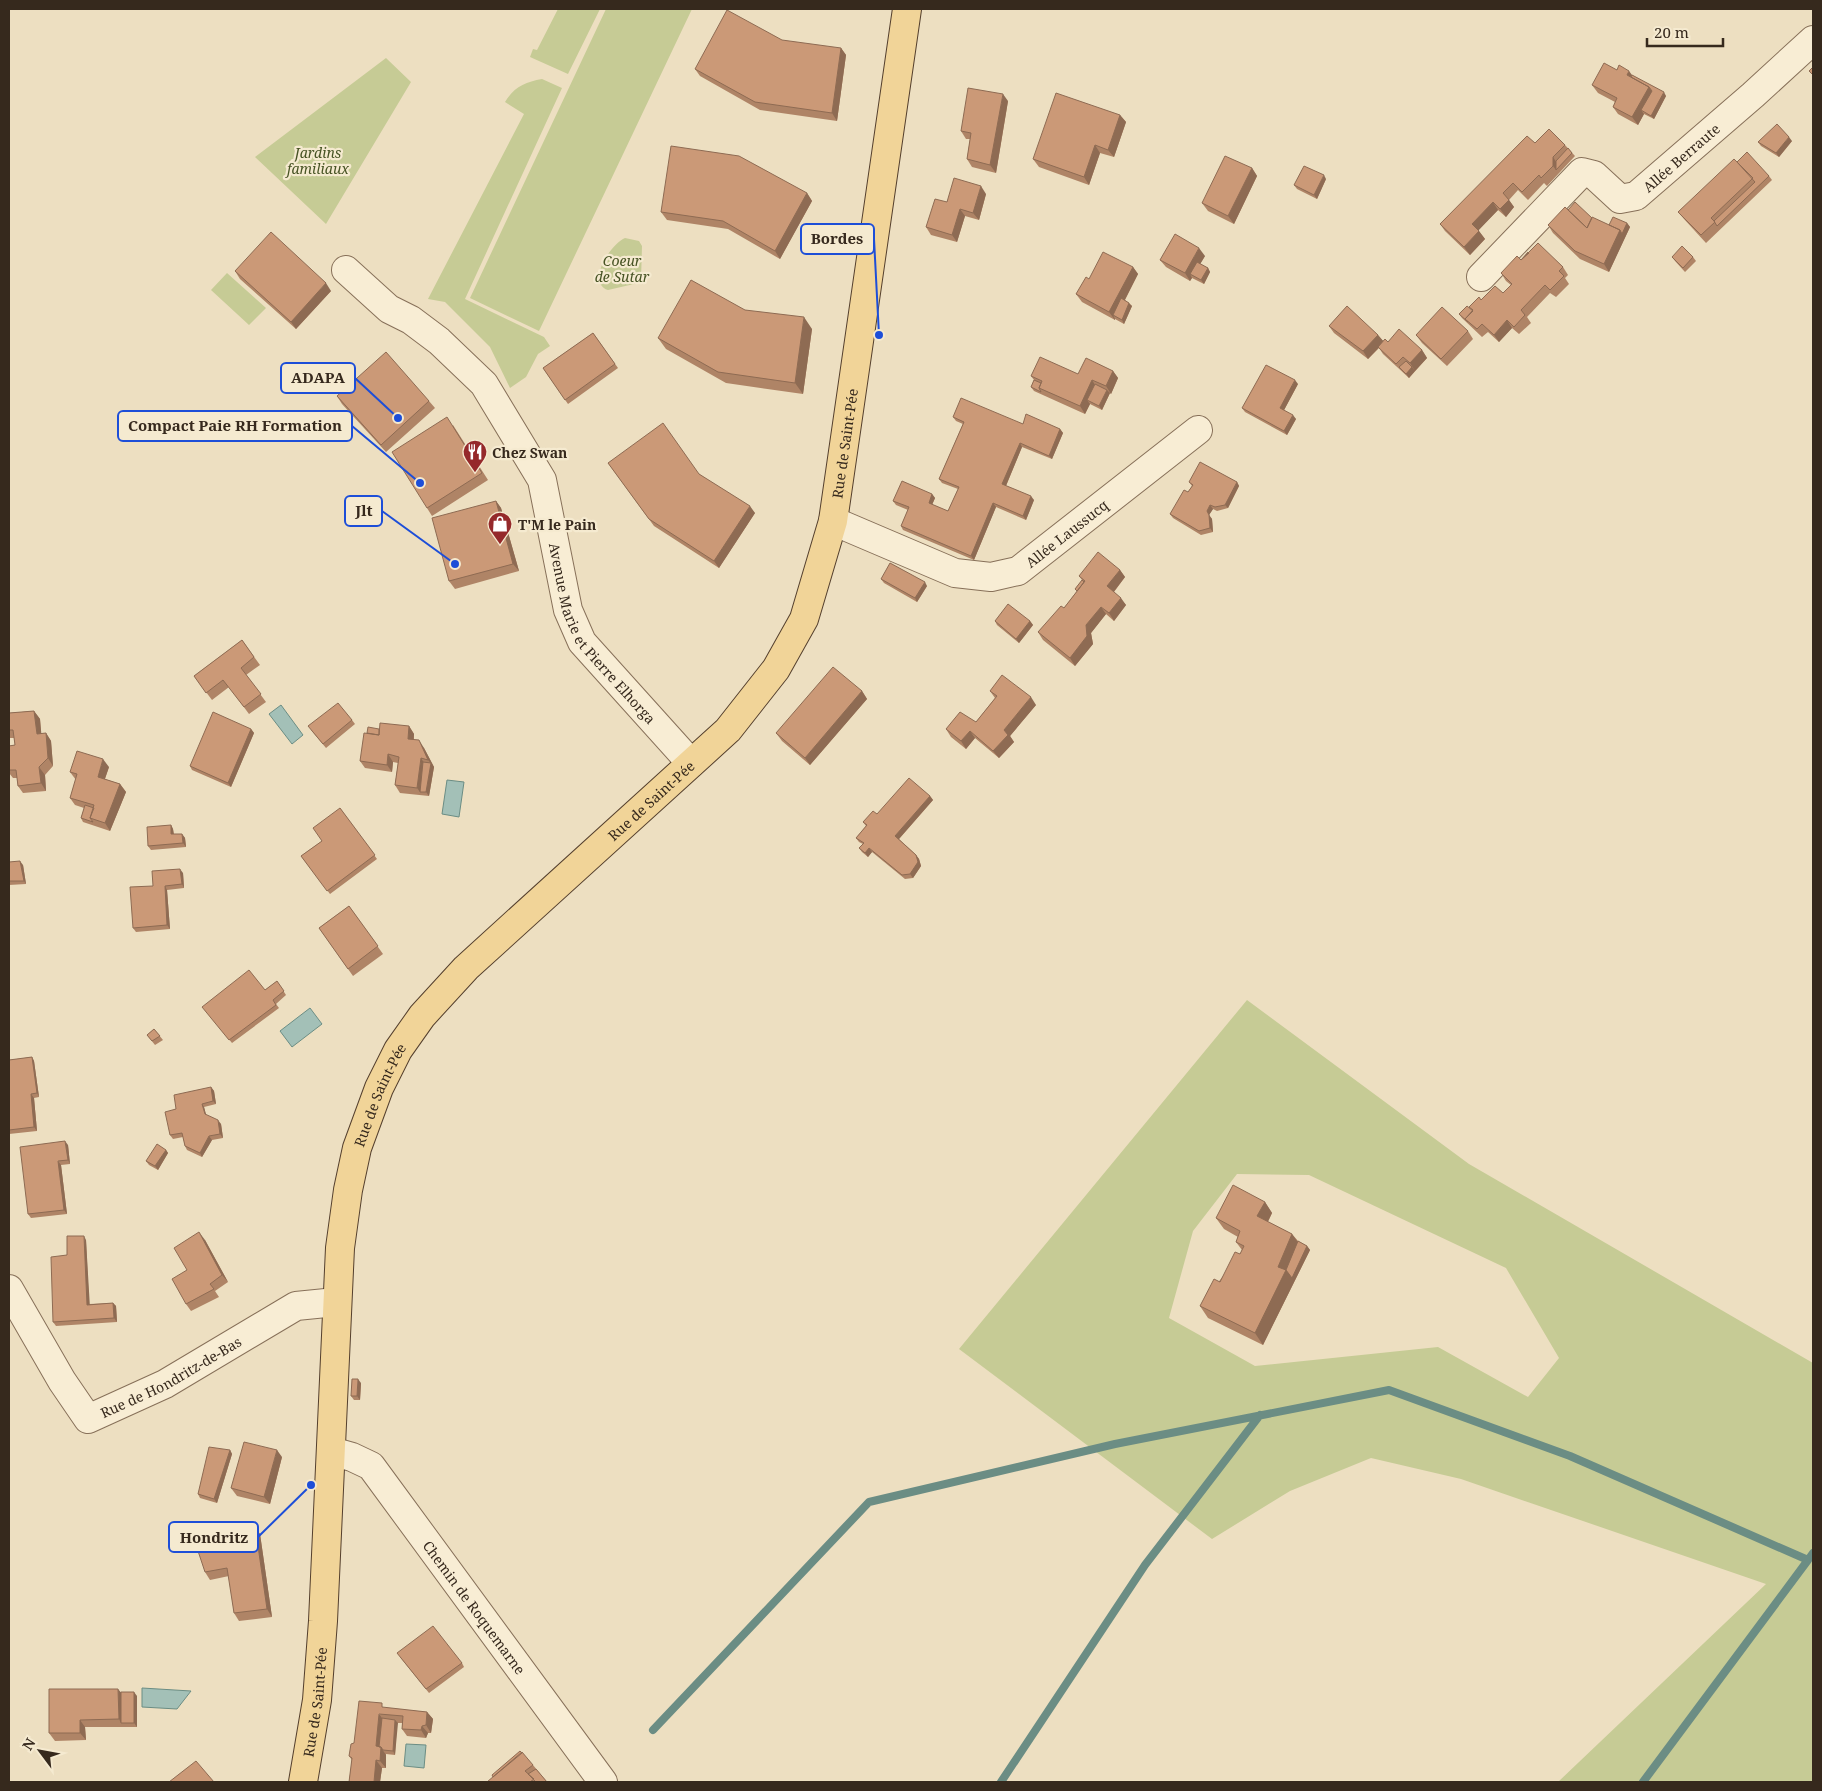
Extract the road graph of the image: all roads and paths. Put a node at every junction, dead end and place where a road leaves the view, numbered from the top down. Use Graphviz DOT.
graph roads {
  1 [pos="908,9"];
  2 [pos="1813,40"];
  3 [pos="346,270"];
  4 [pos="1481,277"];
  5 [pos="1198,430"];
  6 [pos="833,521"];
  7 [pos="691,762"];
  8 [pos="9,1289"];
  9 [pos="336,1302"];
  10 [pos="331,1451"];
  11 [pos="304,1782"];
  12 [pos="603,1782"];
  1 -- 6 [label="main road, Rue de Saint-Pée"];
  2 -- 4 [label="street, Allée Berraute"];
  3 -- 7 [label="street, Avenue Marie et Pierre Elhorga"];
  5 -- 6 [label="street, Allée Laussucq"];
  6 -- 7 [label="main road, Rue de Saint-Pée"];
  7 -- 9 [label="main road, Rue de Saint-Pée"];
  8 -- 9 [label="street, Rue de Hondritz-de-Bas"];
  9 -- 10 [label="main road, Rue de Saint-Pée"];
  10 -- 11 [label="main road, Rue de Saint-Pée"];
  10 -- 12 [label="street, Chemin de Roquemarne"];
}
